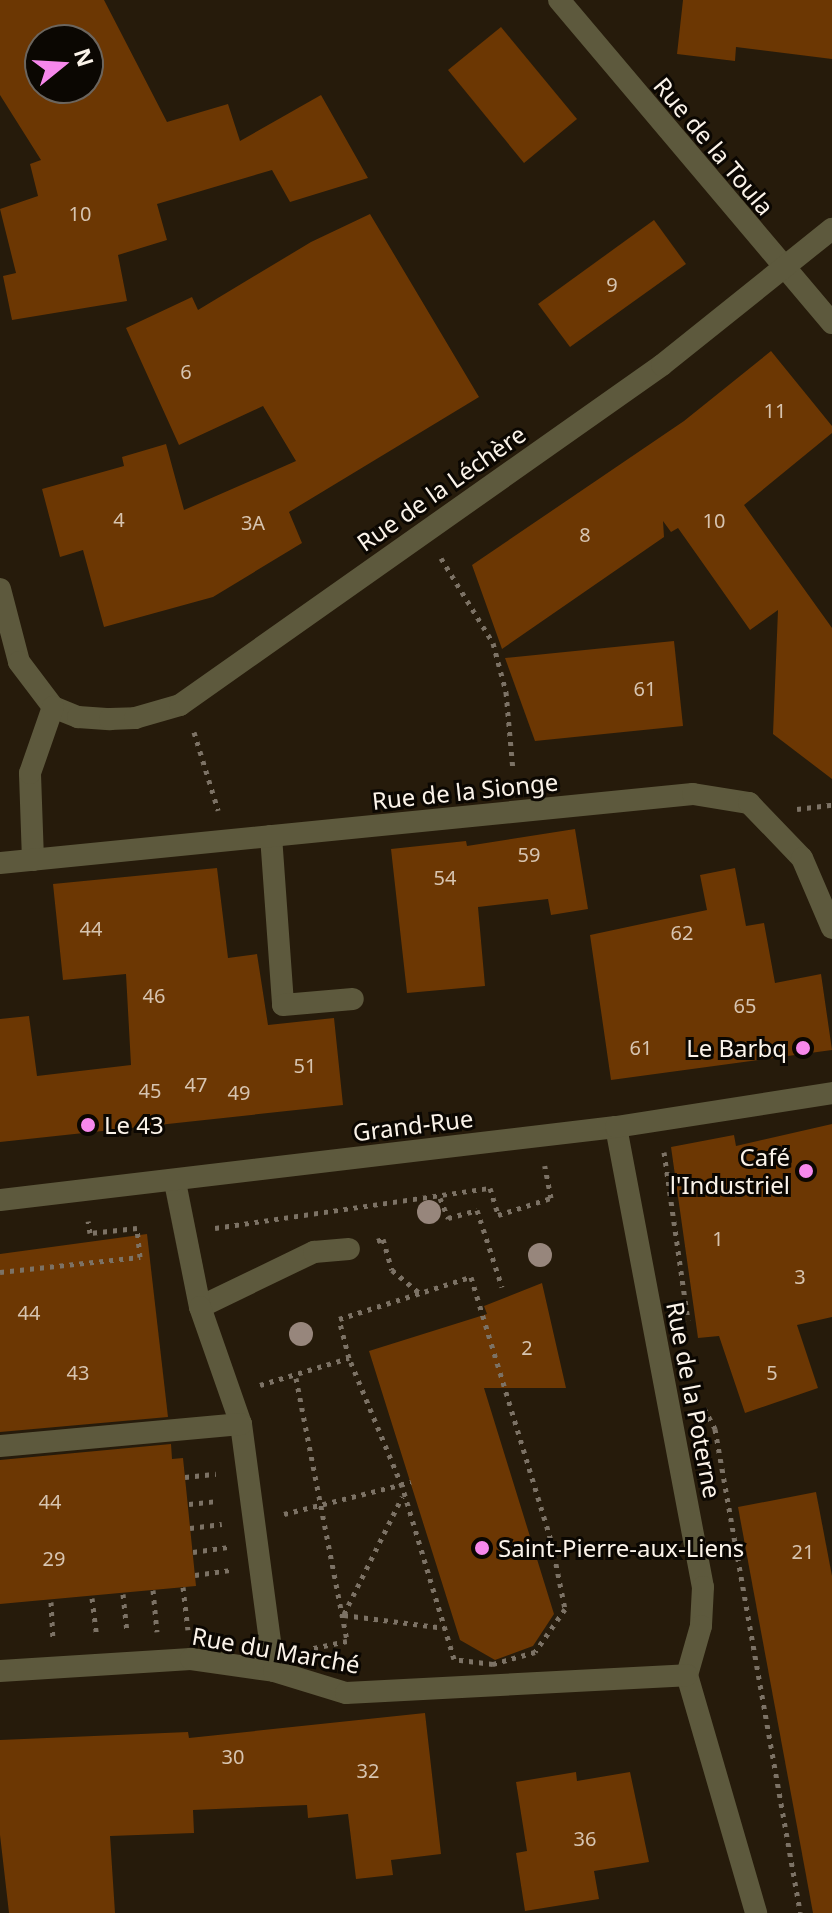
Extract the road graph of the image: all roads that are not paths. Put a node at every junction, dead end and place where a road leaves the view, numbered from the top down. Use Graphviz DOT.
graph roads {
  1 [pos="559,0"];
  2 [pos="832,229"];
  3 [pos="783,267"];
  4 [pos="832,323"];
  5 [pos="0,589"];
  6 [pos="53,707"];
  7 [pos="271,836"];
  8 [pos="33,860"];
  9 [pos="0,863"];
  10 [pos="832,928"];
  11 [pos="353,999"];
  12 [pos="832,1093"];
  13 [pos="616,1127"];
  14 [pos="175,1182"];
  15 [pos="0,1200"];
  16 [pos="349,1249"];
  17 [pos="200,1307"];
  18 [pos="241,1424"];
  19 [pos="0,1446"];
  20 [pos="0,1671"];
  21 [pos="274,1671"];
  22 [pos="687,1675"];
  23 [pos="756,1913"];
  1 -- 3 [label="street, Rue de la Toula"];
  2 -- 3 [label="street, Rue de la Léchère"];
  3 -- 4 [label="street, Rue de la Toula"];
  3 -- 6 [label="street, Rue de la Léchère"];
  5 -- 6 [label="street"];
  6 -- 8 [label="street"];
  7 -- 8 [label="street, Rue de la Sionge"];
  7 -- 10 [label="street, Rue de la Sionge"];
  7 -- 11 [label="street"];
  8 -- 9 [label="street, Rue de la Sionge"];
  12 -- 13 [label="street, Grand-Rue"];
  13 -- 14 [label="street, Grand-Rue"];
  13 -- 22 [label="street, Rue de la Poterne"];
  14 -- 15 [label="street, Grand-Rue"];
  14 -- 17 [label="street"];
  16 -- 17 [label="street"];
  17 -- 18 [label="street"];
  18 -- 19 [label="street"];
  18 -- 21 [label="street"];
  20 -- 21 [label="street, Rue du Marché"];
  21 -- 22 [label="street, Rue du Marché"];
  22 -- 23 [label="street"];
}
